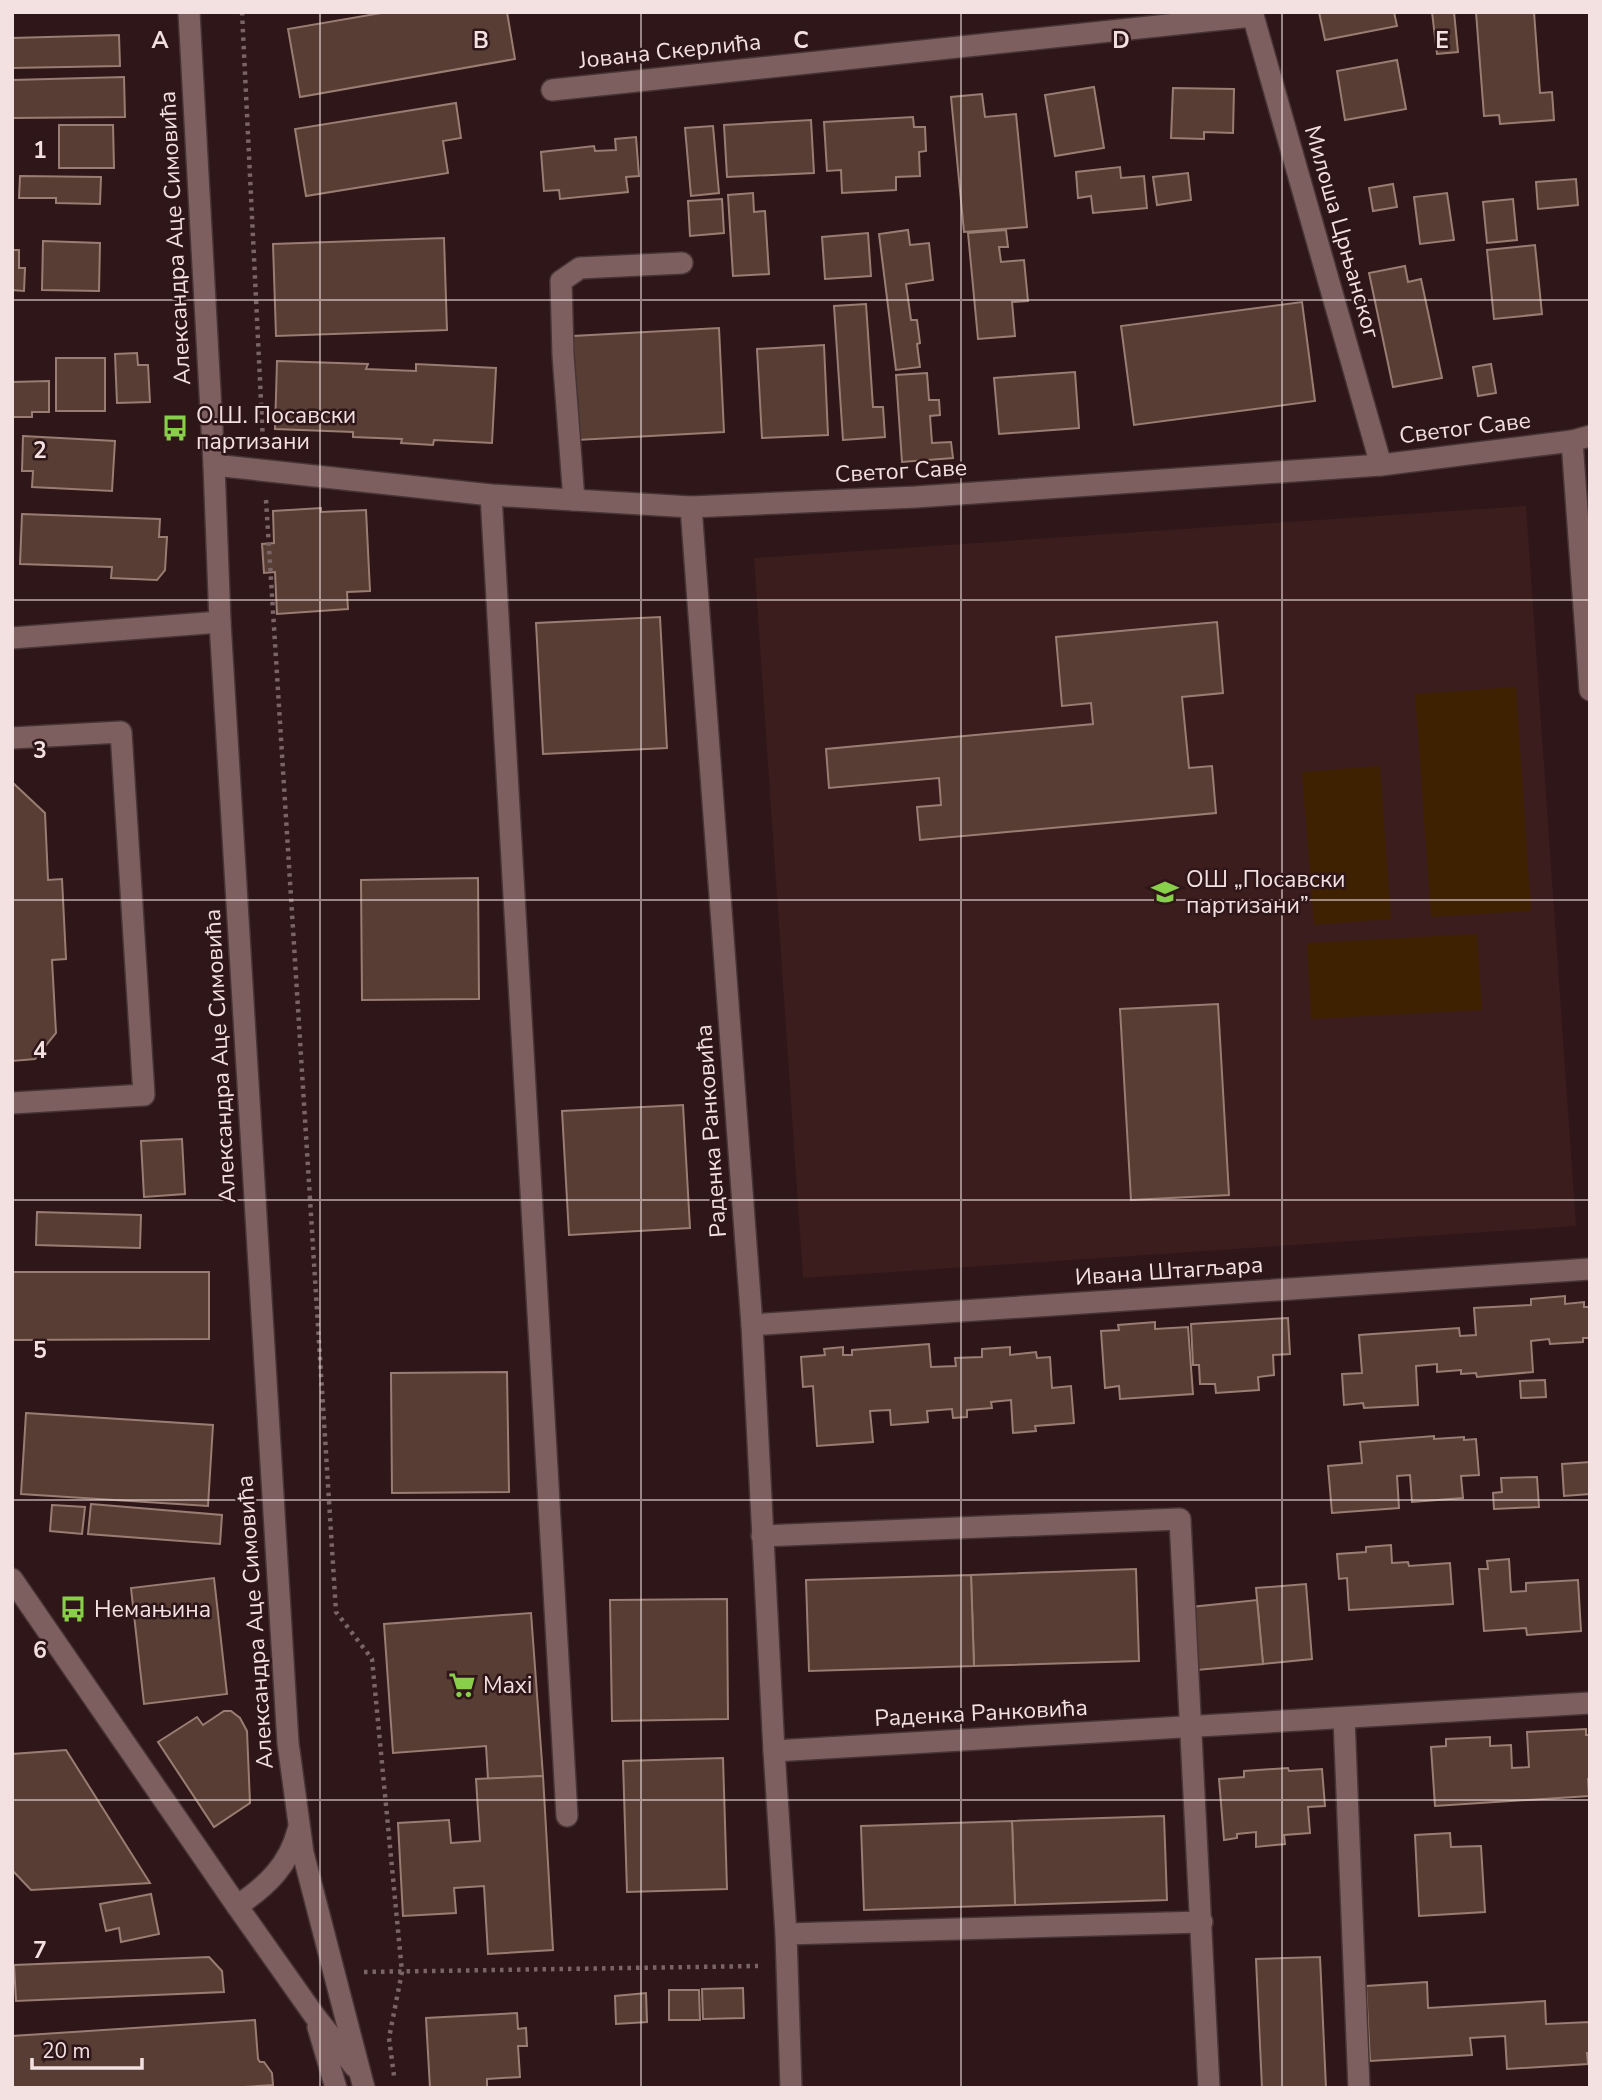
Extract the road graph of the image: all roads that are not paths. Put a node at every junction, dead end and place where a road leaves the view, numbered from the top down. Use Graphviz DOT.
graph roads {
  1 [pos="189,12"];
  2 [pos="1253,14"];
  3 [pos="552,90"];
  4 [pos="682,263"];
  5 [pos="1581,438"];
  6 [pos="214,465"];
  7 [pos="1381,465"];
  8 [pos="491,495"];
  9 [pos="574,500"];
  10 [pos="691,507"];
  11 [pos="220,622"];
  12 [pos="12,638"];
  13 [pos="1590,690"];
  14 [pos="12,738"];
  15 [pos="12,1103"];
  16 [pos="1590,1269"];
  17 [pos="752,1325"];
  18 [pos="762,1536"];
  19 [pos="12,1579"];
  20 [pos="1590,1703"];
  21 [pos="1344,1718"];
  22 [pos="1192,1726"];
  23 [pos="774,1751"];
  24 [pos="567,1816"];
  25 [pos="299,1828"];
  26 [pos="237,1906"];
  27 [pos="1202,1922"];
  28 [pos="786,1934"];
  29 [pos="314,2015"];
  30 [pos="361,2080"];
  31 [pos="336,2088"];
  32 [pos="791,2088"];
  33 [pos="1209,2088"];
  34 [pos="1359,2088"];
  1 -- 6 [label="street, Александра Аце Симовића"];
  2 -- 3 [label="street, Јована Скерлића"];
  2 -- 7 [label="street, Милоша Црњанског"];
  4 -- 9 [label="street"];
  5 -- 7 [label="street, Светог Саве"];
  5 -- 13 [label="street"];
  6 -- 8 [label="street, Светог Саве"];
  6 -- 11 [label="street, Александра Аце Симовића"];
  7 -- 10 [label="street, Светог Саве"];
  8 -- 9 [label="street, Светог Саве"];
  8 -- 24 [label="street"];
  9 -- 10 [label="street, Светог Саве"];
  10 -- 17 [label="street, Раденка Ранковића"];
  11 -- 12 [label="street"];
  11 -- 25 [label="street, Александра Аце Симовића"];
  14 -- 15 [label="street"];
  16 -- 17 [label="street, Ивана Штагљара"];
  17 -- 18 [label="street, Раденка Ранковића"];
  18 -- 22 [label="street"];
  18 -- 23 [label="street, Раденка Ранковића"];
  19 -- 26 [label="street"];
  20 -- 21 [label="street, Раденка Ранковића"];
  21 -- 22 [label="street, Раденка Ранковића"];
  21 -- 34 [label="street"];
  22 -- 23 [label="street, Раденка Ранковића"];
  22 -- 27 [label="street"];
  23 -- 28 [label="street, Раденка Ранковића"];
  25 -- 26 [label="street"];
  25 -- 30 [label="street, Александра Аце Симовића"];
  26 -- 29 [label="street"];
  27 -- 28 [label="street"];
  27 -- 33 [label="street"];
  28 -- 32 [label="street, Раденка Ранковића"];
  29 -- 30 [label="street"];
  29 -- 31 [label="street"];
}
